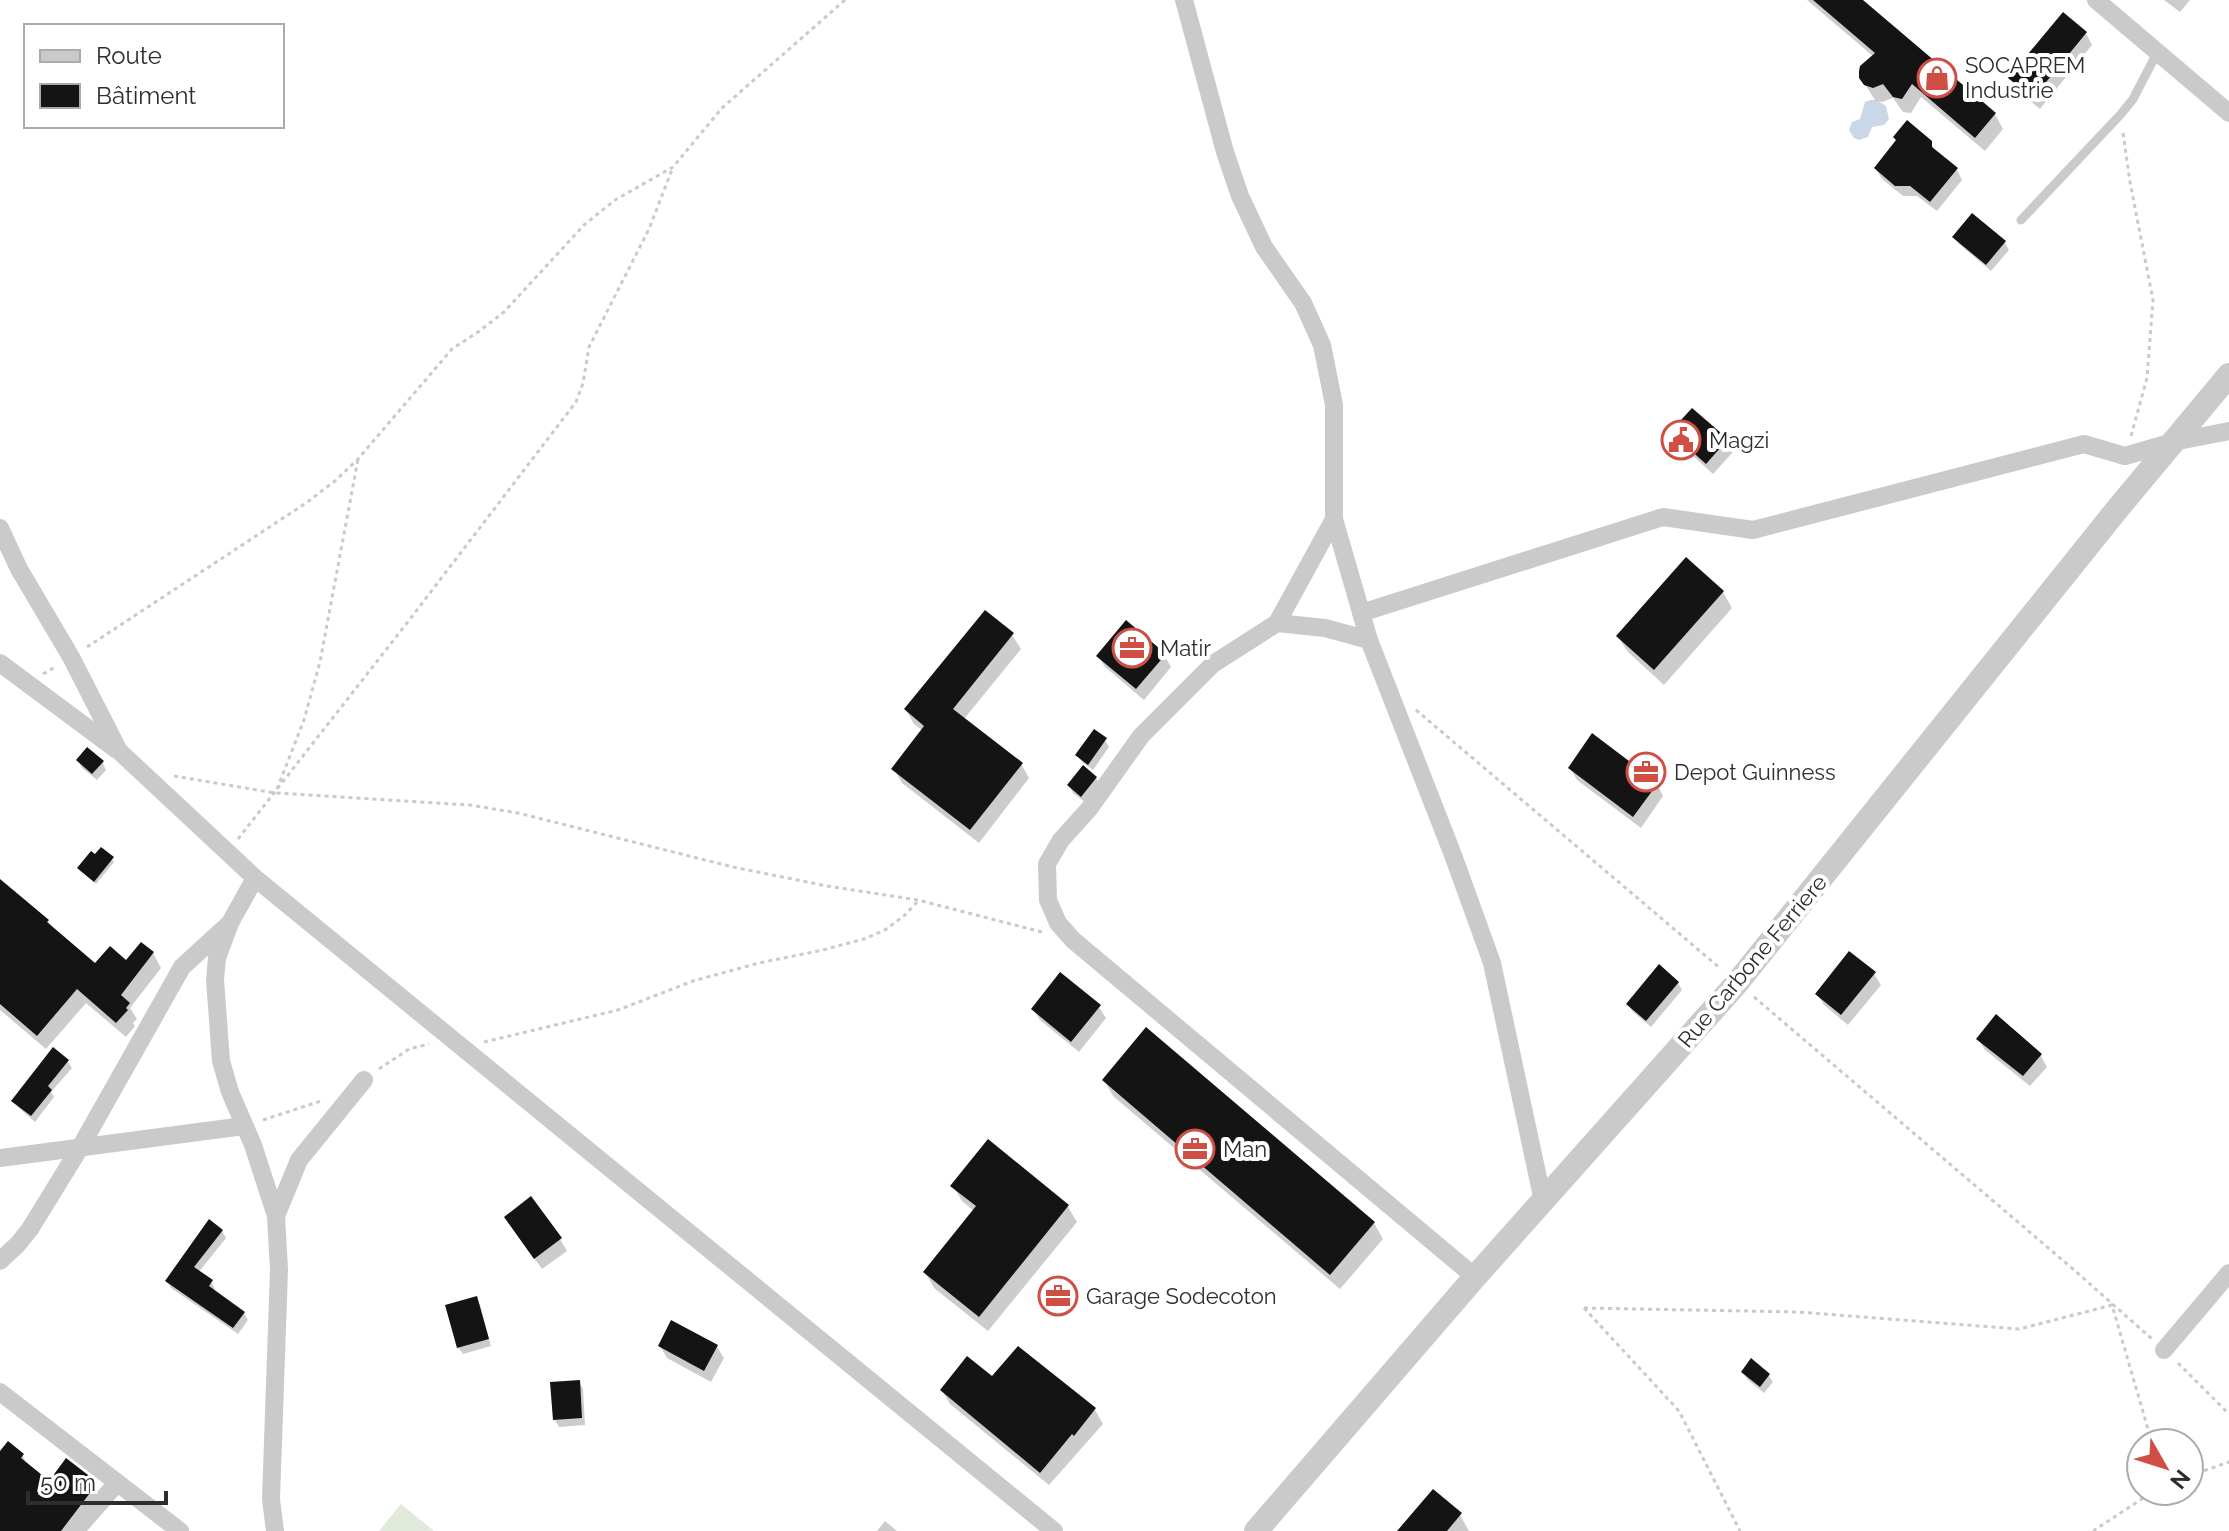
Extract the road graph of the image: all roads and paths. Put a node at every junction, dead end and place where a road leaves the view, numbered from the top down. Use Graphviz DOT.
graph roads {
  1 [pos="845,0"];
  2 [pos="1184,0"];
  3 [pos="2096,0"];
  4 [pos="2157,53"];
  5 [pos="2229,113"];
  6 [pos="2121,114"];
  7 [pos="673,167"];
  8 [pos="2021,220"];
  9 [pos="2229,375"];
  10 [pos="2229,431"];
  11 [pos="2173,442"];
  12 [pos="2125,456"];
  13 [pos="358,459"];
  14 [pos="1334,519"];
  15 [pos="0,528"];
  16 [pos="1361,613"];
  17 [pos="1277,623"];
  18 [pos="1369,640"];
  19 [pos="71,657"];
  20 [pos="2,668"];
  21 [pos="26,684"];
  22 [pos="1386,685"];
  23 [pos="119,751"];
  24 [pos="140,770"];
  25 [pos="275,793"];
  26 [pos="227,852"];
  27 [pos="255,878"];
  28 [pos="918,900"];
  29 [pos="230,923"];
  30 [pos="1073,940"];
  31 [pos="1737,983"];
  32 [pos="460,1046"];
  33 [pos="364,1080"];
  34 [pos="327,1098"];
  35 [pos="244,1126"];
  36 [pos="81,1146"];
  37 [pos="0,1158"];
  38 [pos="1543,1201"];
  39 [pos="276,1216"];
  40 [pos="0,1261"];
  41 [pos="2229,1273"];
  42 [pos="1475,1277"];
  43 [pos="2112,1305"];
  44 [pos="2164,1350"];
  45 [pos="0,1392"];
  46 [pos="2229,1414"];
  47 [pos="2147,1427"];
  48 [pos="2229,1462"];
  49 [pos="2205,1470"];
  50 [pos="117,1483"];
  51 [pos="2130,1507"];
  52 [pos="75,1531"];
  53 [pos="180,1531"];
  54 [pos="275,1531"];
  55 [pos="1054,1531"];
  56 [pos="1256,1531"];
  57 [pos="1740,1531"];
  58 [pos="2093,1531"];
  1 -- 7 [label="path"];
  2 -- 14 [label="street"];
  3 -- 4 [label="street"];
  4 -- 5 [label="street"];
  4 -- 6 [label="lane"];
  6 -- 8 [label="lane"];
  6 -- 12 [label="path"];
  7 -- 13 [label="path"];
  7 -- 25 [label="path"];
  9 -- 11 [label="street, Rue Carbone Ferriere"];
  10 -- 11 [label="street"];
  11 -- 12 [label="street"];
  11 -- 31 [label="street, Rue Carbone Ferriere"];
  12 -- 16 [label="street"];
  13 -- 19 [label="path"];
  13 -- 25 [label="path"];
  14 -- 16 [label="street"];
  14 -- 17 [label="street"];
  15 -- 19 [label="street"];
  16 -- 18 [label="street"];
  17 -- 18 [label="street"];
  17 -- 30 [label="street"];
  18 -- 22 [label="street"];
  19 -- 21 [label="path"];
  19 -- 23 [label="street"];
  20 -- 21 [label="street"];
  21 -- 23 [label="street"];
  22 -- 31 [label="path"];
  22 -- 38 [label="street"];
  23 -- 24 [label="street"];
  24 -- 25 [label="path"];
  24 -- 26 [label="street"];
  25 -- 26 [label="path"];
  25 -- 28 [label="path"];
  26 -- 27 [label="street"];
  27 -- 29 [label="street"];
  27 -- 32 [label="street"];
  28 -- 30 [label="path"];
  28 -- 32 [label="path"];
  29 -- 35 [label="street"];
  29 -- 36 [label="street"];
  30 -- 42 [label="street"];
  31 -- 38 [label="street, Rue Carbone Ferriere"];
  31 -- 43 [label="path"];
  32 -- 33 [label="path"];
  32 -- 55 [label="street"];
  33 -- 39 [label="street"];
  34 -- 35 [label="path"];
  35 -- 36 [label="street"];
  35 -- 39 [label="street"];
  36 -- 37 [label="street"];
  36 -- 40 [label="street"];
  38 -- 42 [label="street, Rue Carbone Ferriere"];
  39 -- 54 [label="street"];
  41 -- 44 [label="street"];
  42 -- 56 [label="street, Rue Carbone Ferriere"];
  43 -- 44 [label="path"];
  43 -- 47 [label="path"];
  43 -- 57 [label="path"];
  44 -- 46 [label="path"];
  45 -- 50 [label="street"];
  48 -- 49 [label="path"];
  50 -- 52 [label="street"];
  50 -- 53 [label="street"];
  51 -- 58 [label="path"];
}
